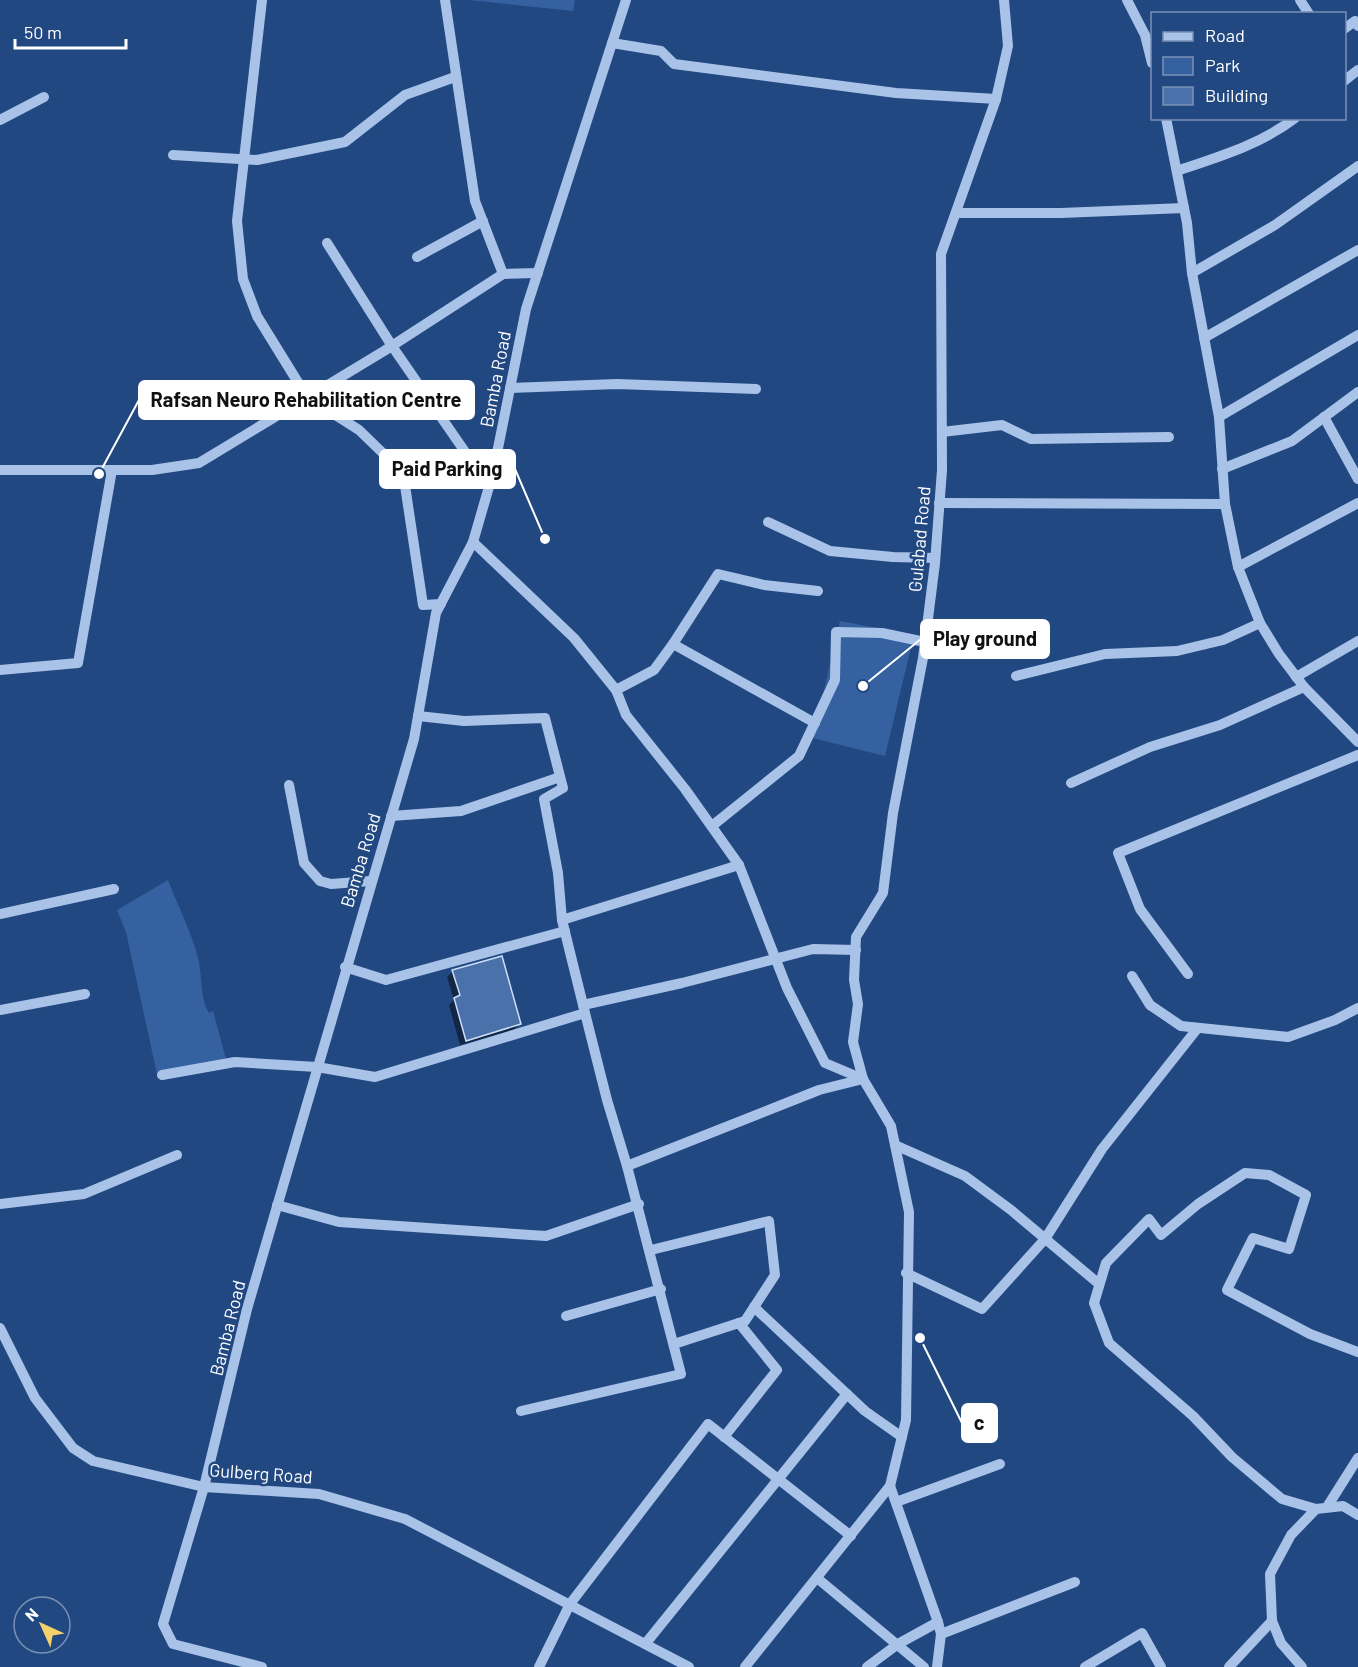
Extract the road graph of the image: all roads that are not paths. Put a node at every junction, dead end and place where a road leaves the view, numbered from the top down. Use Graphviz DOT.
graph roads {
  1 [pos="262,0"];
  2 [pos="445,0"];
  3 [pos="626,0"];
  4 [pos="1004,0"];
  5 [pos="1127,0"];
  6 [pos="1358,26"];
  7 [pos="1346,28"];
  8 [pos="612,43"];
  9 [pos="1151,59"];
  10 [pos="1358,70"];
  11 [pos="455,77"];
  12 [pos="1346,79"];
  13 [pos="44,97"];
  14 [pos="996,99"];
  15 [pos="0,120"];
  16 [pos="1166,120"];
  17 [pos="1293,120"];
  18 [pos="173,155"];
  19 [pos="242,159"];
  20 [pos="1358,166"];
  21 [pos="1177,171"];
  22 [pos="1184,208"];
  23 [pos="957,213"];
  24 [pos="483,221"];
  25 [pos="327,243"];
  26 [pos="1358,250"];
  27 [pos="417,257"];
  28 [pos="538,273"];
  29 [pos="1192,273"];
  30 [pos="503,274"];
  31 [pos="1358,335"];
  32 [pos="1204,338"];
  33 [pos="392,346"];
  34 [pos="510,388"];
  35 [pos="756,389"];
  36 [pos="1358,392"];
  37 [pos="307,397"];
  38 [pos="1218,417"];
  39 [pos="1324,417"];
  40 [pos="942,432"];
  41 [pos="1169,437"];
  42 [pos="497,456"];
  43 [pos="1222,469"];
  44 [pos="0,470"];
  45 [pos="112,470"];
  46 [pos="1358,479"];
  47 [pos="939,503"];
  48 [pos="1225,504"];
  49 [pos="1357,507"];
  50 [pos="768,522"];
  51 [pos="472,542"];
  52 [pos="935,558"];
  53 [pos="1238,567"];
  54 [pos="818,591"];
  55 [pos="441,604"];
  56 [pos="1260,623"];
  57 [pos="1358,641"];
  58 [pos="925,642"];
  59 [pos="673,644"];
  60 [pos="0,670"];
  61 [pos="1016,676"];
  62 [pos="1296,677"];
  63 [pos="1304,687"];
  64 [pos="616,690"];
  65 [pos="418,716"];
  66 [pos="815,723"];
  67 [pos="1358,742"];
  68 [pos="1358,755"];
  69 [pos="560,777"];
  70 [pos="1071,783"];
  71 [pos="289,785"];
  72 [pos="391,816"];
  73 [pos="712,826"];
  74 [pos="739,865"];
  75 [pos="371,881"];
  76 [pos="114,889"];
  77 [pos="0,914"];
  78 [pos="564,925"];
  79 [pos="856,950"];
  80 [pos="775,958"];
  81 [pos="345,968"];
  82 [pos="1188,974"];
  83 [pos="1132,976"];
  84 [pos="85,994"];
  85 [pos="1358,1008"];
  86 [pos="584,1009"];
  87 [pos="0,1010"];
  88 [pos="1197,1029"];
  89 [pos="317,1067"];
  90 [pos="162,1075"];
  91 [pos="863,1079"];
  92 [pos="895,1145"];
  93 [pos="177,1155"];
  94 [pos="627,1166"];
  95 [pos="0,1204"];
  96 [pos="639,1204"];
  97 [pos="277,1205"];
  98 [pos="1045,1239"];
  99 [pos="651,1250"];
  100 [pos="906,1273"];
  101 [pos="1100,1284"];
  102 [pos="661,1289"];
  103 [pos="754,1307"];
  104 [pos="566,1316"];
  105 [pos="739,1323"];
  106 [pos="0,1328"];
  107 [pos="674,1344"];
  108 [pos="1358,1352"];
  109 [pos="847,1394"];
  110 [pos="521,1411"];
  111 [pos="724,1437"];
  112 [pos="902,1437"];
  113 [pos="1358,1458"];
  114 [pos="1000,1464"];
  115 [pos="780,1479"];
  116 [pos="204,1486"];
  117 [pos="890,1486"];
  118 [pos="896,1502"];
  119 [pos="1327,1507"];
  120 [pos="1316,1509"];
  121 [pos="1358,1515"];
  122 [pos="850,1536"];
  123 [pos="817,1578"];
  124 [pos="1075,1582"];
  125 [pos="570,1604"];
  126 [pos="1272,1621"];
  127 [pos="938,1622"];
  128 [pos="941,1634"];
  129 [pos="646,1643"];
  130 [pos="898,1644"];
  131 [pos="224,1662"];
  132 [pos="262,1667"];
  133 [pos="539,1667"];
  134 [pos="689,1667"];
  135 [pos="746,1667"];
  136 [pos="867,1667"];
  137 [pos="924,1667"];
  138 [pos="937,1667"];
  139 [pos="1085,1667"];
  140 [pos="1161,1667"];
  141 [pos="1230,1667"];
  142 [pos="1302,1667"];
  1 -- 19 [label="street"];
  2 -- 11 [label="street"];
  3 -- 8 [label="street, Bamba Road"];
  4 -- 14 [label="street, Gulabad Road"];
  5 -- 9 [label="street"];
  6 -- 7 [label="street"];
  8 -- 14 [label="street"];
  8 -- 28 [label="street, Bamba Road"];
  10 -- 12 [label="street"];
  11 -- 19 [label="street"];
  11 -- 24 [label="street"];
  13 -- 15 [label="street"];
  14 -- 23 [label="street, Gulabad Road"];
  16 -- 21 [label="street"];
  17 -- 21 [label="street"];
  18 -- 19 [label="street"];
  19 -- 37 [label="street"];
  20 -- 29 [label="street"];
  21 -- 22 [label="street"];
  22 -- 23 [label="street"];
  22 -- 29 [label="street"];
  23 -- 40 [label="street, Gulabad Road"];
  24 -- 27 [label="street"];
  24 -- 30 [label="street"];
  25 -- 33 [label="street"];
  26 -- 32 [label="street"];
  28 -- 30 [label="street"];
  28 -- 34 [label="street, Bamba Road"];
  29 -- 32 [label="street"];
  30 -- 33 [label="street"];
  31 -- 38 [label="street"];
  32 -- 38 [label="street"];
  33 -- 37 [label="street"];
  33 -- 42 [label="street"];
  34 -- 35 [label="street"];
  34 -- 42 [label="street, Bamba Road"];
  36 -- 39 [label="street"];
  37 -- 45 [label="street"];
  37 -- 55 [label="street"];
  38 -- 43 [label="street"];
  39 -- 43 [label="street"];
  39 -- 46 [label="street"];
  40 -- 41 [label="street"];
  40 -- 47 [label="street, Gulabad Road"];
  42 -- 51 [label="street, Bamba Road"];
  43 -- 48 [label="street"];
  44 -- 45 [label="street"];
  45 -- 60 [label="street"];
  47 -- 48 [label="street"];
  47 -- 52 [label="street, Gulabad Road"];
  48 -- 53 [label="street"];
  49 -- 53 [label="street"];
  50 -- 52 [label="street"];
  51 -- 55 [label="street, Bamba Road"];
  51 -- 64 [label="street"];
  52 -- 58 [label="street, Gulabad Road"];
  53 -- 56 [label="street"];
  54 -- 59 [label="street"];
  55 -- 65 [label="street, Bamba Road"];
  56 -- 61 [label="street"];
  56 -- 62 [label="street"];
  57 -- 62 [label="street"];
  58 -- 66 [label="street"];
  58 -- 79 [label="street, Gulabad Road"];
  59 -- 64 [label="street"];
  59 -- 66 [label="street"];
  62 -- 63 [label="street"];
  63 -- 67 [label="street"];
  63 -- 70 [label="street"];
  64 -- 73 [label="street"];
  65 -- 69 [label="street"];
  65 -- 72 [label="street, Bamba Road"];
  66 -- 73 [label="street"];
  68 -- 82 [label="street"];
  69 -- 72 [label="street"];
  69 -- 78 [label="street"];
  71 -- 75 [label="street"];
  72 -- 75 [label="street, Bamba Road"];
  73 -- 74 [label="street"];
  74 -- 78 [label="street"];
  74 -- 80 [label="street"];
  75 -- 81 [label="street, Bamba Road"];
  76 -- 77 [label="street"];
  78 -- 81 [label="street"];
  78 -- 86 [label="street"];
  79 -- 80 [label="street"];
  79 -- 91 [label="street, Gulabad Road"];
  80 -- 86 [label="street"];
  80 -- 91 [label="street"];
  81 -- 89 [label="street, Bamba Road"];
  83 -- 88 [label="street"];
  84 -- 87 [label="street"];
  85 -- 88 [label="street"];
  86 -- 89 [label="street"];
  86 -- 94 [label="street"];
  88 -- 98 [label="street"];
  89 -- 90 [label="street"];
  89 -- 97 [label="street, Bamba Road"];
  91 -- 92 [label="street, Gulabad Road"];
  91 -- 94 [label="street"];
  92 -- 98 [label="street"];
  92 -- 100 [label="street, Gulabad Road"];
  93 -- 95 [label="street"];
  94 -- 96 [label="street"];
  96 -- 97 [label="street"];
  96 -- 99 [label="street"];
  97 -- 116 [label="street, Bamba Road"];
  98 -- 100 [label="street"];
  98 -- 101 [label="street"];
  99 -- 102 [label="street"];
  99 -- 103 [label="street"];
  100 -- 112 [label="street, Gulabad Road"];
  101 -- 108 [label="street"];
  101 -- 120 [label="street"];
  102 -- 104 [label="street"];
  102 -- 107 [label="street"];
  103 -- 105 [label="street"];
  103 -- 109 [label="street"];
  105 -- 107 [label="street"];
  105 -- 111 [label="street"];
  106 -- 116 [label="street, Gulberg Road"];
  107 -- 110 [label="street"];
  109 -- 112 [label="street"];
  109 -- 115 [label="street"];
  111 -- 115 [label="street"];
  111 -- 125 [label="street"];
  112 -- 117 [label="street, Gulabad Road"];
  113 -- 119 [label="street"];
  114 -- 118 [label="street"];
  115 -- 122 [label="street"];
  115 -- 129 [label="street"];
  116 -- 125 [label="street, Gulberg Road"];
  116 -- 131 [label="street, Bamba Road"];
  117 -- 118 [label="street"];
  117 -- 122 [label="street"];
  118 -- 127 [label="street"];
  119 -- 120 [label="street"];
  119 -- 121 [label="street"];
  120 -- 126 [label="street"];
  122 -- 123 [label="street"];
  123 -- 130 [label="street"];
  123 -- 135 [label="street"];
  124 -- 128 [label="street"];
  125 -- 129 [label="street, Gulberg Road"];
  125 -- 133 [label="street"];
  126 -- 141 [label="street"];
  126 -- 142 [label="street"];
  127 -- 128 [label="street"];
  127 -- 130 [label="street"];
  128 -- 138 [label="street"];
  129 -- 134 [label="street, Gulberg Road"];
  130 -- 136 [label="street"];
  130 -- 137 [label="street"];
  131 -- 132 [label="street, Bamba Road"];
  139 -- 140 [label="street"];
}
